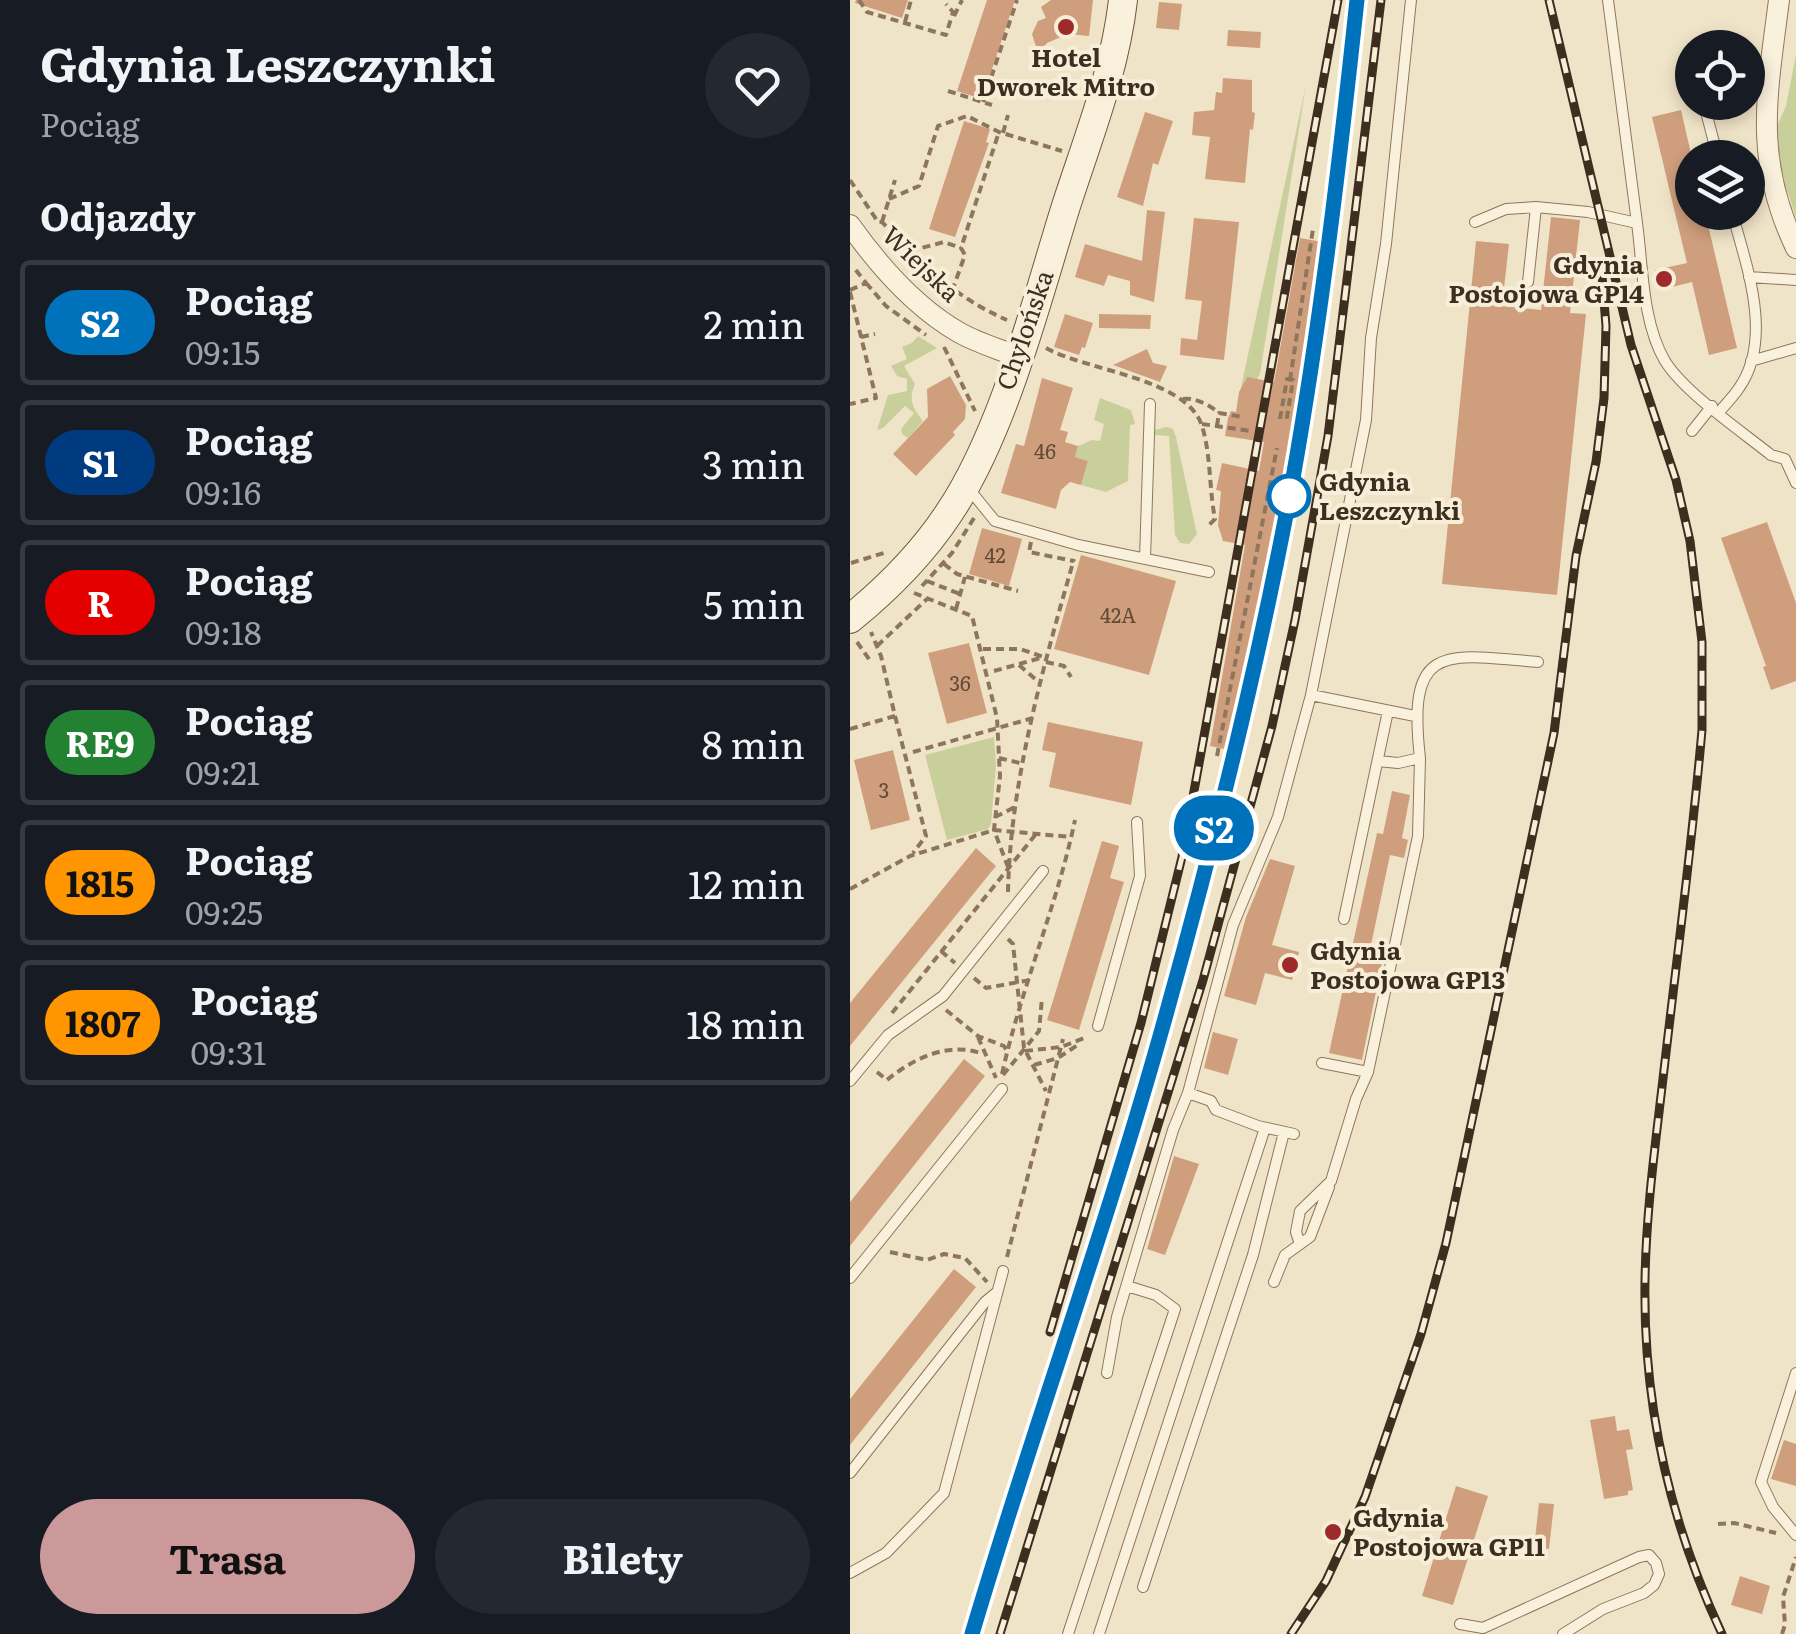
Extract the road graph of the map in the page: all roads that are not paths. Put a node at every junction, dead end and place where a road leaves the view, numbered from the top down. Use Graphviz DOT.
graph roads {
  1 [pos="1123,0"];
  2 [pos="1411,0"];
  3 [pos="1608,0"];
  4 [pos="1779,0"];
  5 [pos="1536,207"];
  6 [pos="1475,222"];
  7 [pos="1638,223"];
  8 [pos="850,225"];
  9 [pos="1737,230"];
  10 [pos="1796,248"];
  11 [pos="1749,277"];
  12 [pos="1796,280"];
  13 [pos="1528,282"];
  14 [pos="1796,348"];
  15 [pos="1018,357"];
  16 [pos="1751,361"];
  17 [pos="1150,404"];
  18 [pos="1715,409"];
  19 [pos="1692,431"];
  20 [pos="1796,483"];
  21 [pos="966,484"];
  22 [pos="1145,559"];
  23 [pos="1208,572"];
  24 [pos="859,631"];
  25 [pos="1538,662"];
  26 [pos="1310,696"];
  27 [pos="1388,711"];
  28 [pos="1415,716"];
  29 [pos="1420,758"];
  30 [pos="1378,762"];
  31 [pos="1137,822"];
  32 [pos="1042,872"];
  33 [pos="1344,919"];
  34 [pos="1098,1026"];
  35 [pos="1322,1064"];
  36 [pos="1368,1072"];
  37 [pos="850,1081"];
  38 [pos="1000,1083"];
  39 [pos="1188,1093"];
  40 [pos="1265,1128"];
  41 [pos="1331,1181"];
  42 [pos="1300,1244"];
  43 [pos="1003,1272"];
  44 [pos="850,1278"];
  45 [pos="1274,1282"];
  46 [pos="1127,1286"];
  47 [pos="993,1295"];
  48 [pos="1796,1372"];
  49 [pos="1107,1373"];
  50 [pos="850,1472"];
  51 [pos="1796,1535"];
  52 [pos="850,1573"];
  53 [pos="1144,1588"];
  54 [pos="1460,1624"];
  55 [pos="1068,1634"];
  56 [pos="1099,1634"];
  57 [pos="1563,1634"];
  1 -- 15 [label="street, Chylońska"];
  2 -- 26 [label="lane"];
  3 -- 7 [label="lane"];
  4 -- 10 [label="street"];
  5 -- 6 [label="lane"];
  5 -- 7 [label="lane"];
  5 -- 13 [label="lane"];
  7 -- 18 [label="lane"];
  8 -- 15 [label="street, Wiejska"];
  9 -- 11 [label="lane"];
  11 -- 12 [label="lane"];
  11 -- 16 [label="lane"];
  14 -- 16 [label="lane"];
  15 -- 21 [label="street, Chylońska"];
  16 -- 18 [label="lane"];
  17 -- 22 [label="lane"];
  18 -- 19 [label="lane"];
  18 -- 20 [label="lane"];
  21 -- 22 [label="lane"];
  21 -- 24 [label="street, Chylońska"];
  22 -- 23 [label="lane"];
  25 -- 28 [label="lane"];
  26 -- 27 [label="lane"];
  26 -- 39 [label="lane"];
  27 -- 28 [label="lane"];
  27 -- 30 [label="lane"];
  28 -- 29 [label="lane"];
  29 -- 30 [label="lane"];
  29 -- 36 [label="lane"];
  30 -- 33 [label="lane"];
  31 -- 34 [label="lane"];
  32 -- 37 [label="lane"];
  35 -- 36 [label="lane"];
  36 -- 41 [label="lane"];
  38 -- 44 [label="lane"];
  39 -- 40 [label="lane"];
  39 -- 46 [label="lane"];
  40 -- 53 [label="lane"];
  40 -- 56 [label="lane"];
  41 -- 42 [label="lane"];
  41 -- 42 [label="lane"];
  42 -- 45 [label="lane"];
  43 -- 47 [label="lane"];
  46 -- 49 [label="lane"];
  46 -- 55 [label="lane"];
  47 -- 50 [label="lane"];
  47 -- 52 [label="lane"];
  48 -- 51 [label="lane"];
  54 -- 57 [label="lane"];
}
